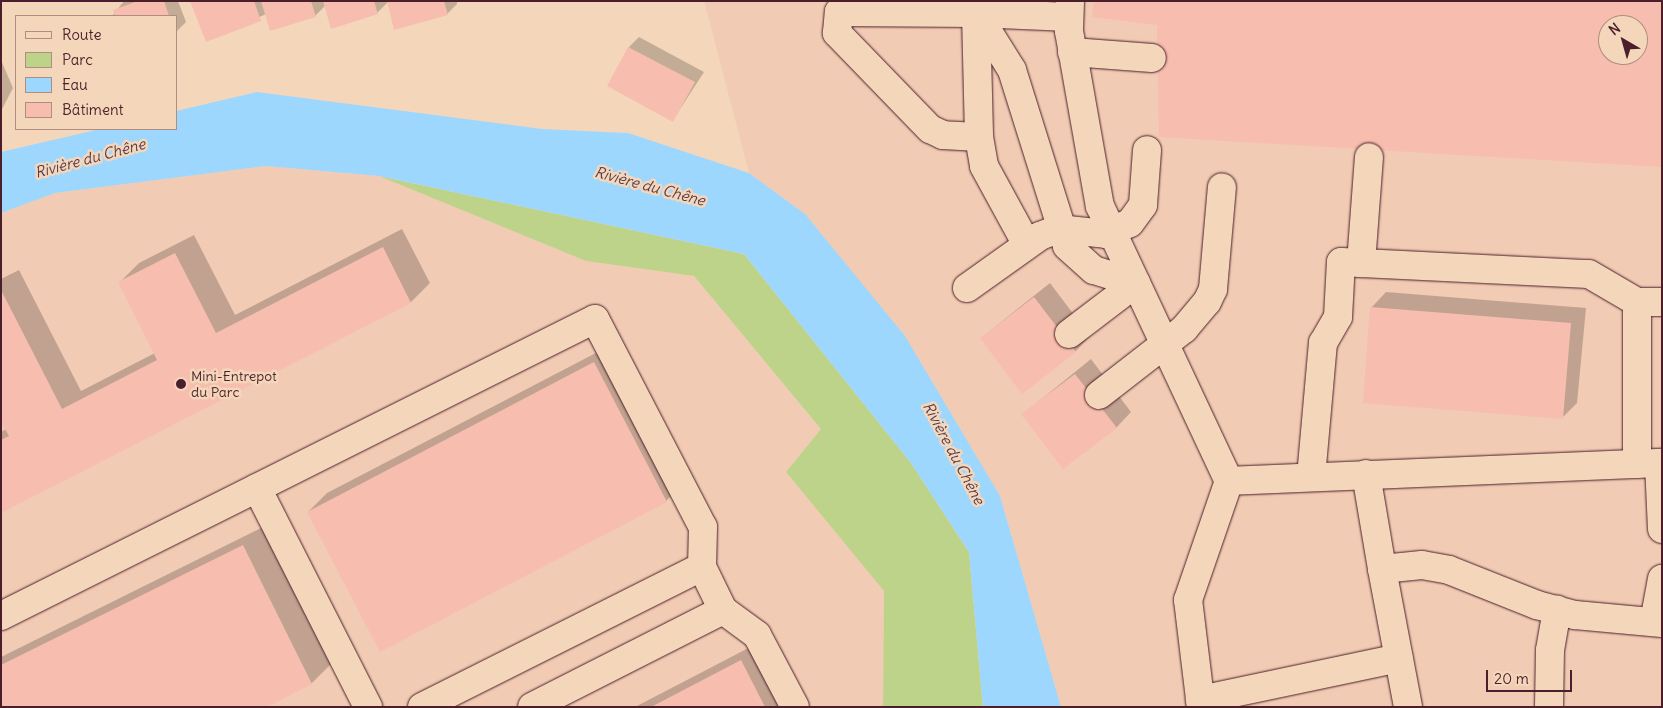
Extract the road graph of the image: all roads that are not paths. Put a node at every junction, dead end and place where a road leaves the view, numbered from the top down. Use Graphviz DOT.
graph roads {
  1 [pos="977,7"];
  2 [pos="1070,9"];
  3 [pos="1072,52"];
  4 [pos="1152,58"];
  5 [pos="978,137"];
  6 [pos="1146,150"];
  7 [pos="1369,157"];
  8 [pos="1222,187"];
  9 [pos="1058,229"];
  10 [pos="1112,233"];
  11 [pos="1026,243"];
  12 [pos="1361,263"];
  13 [pos="1136,283"];
  14 [pos="967,288"];
  15 [pos="1650,302"];
  16 [pos="1069,334"];
  17 [pos="1165,344"];
  18 [pos="1099,396"];
  19 [pos="1653,463"];
  20 [pos="1366,474"];
  21 [pos="1311,477"];
  22 [pos="1229,481"];
  23 [pos="258,488"];
  24 [pos="1662,529"];
  25 [pos="702,567"];
  26 [pos="1382,569"];
  27 [pos="1662,580"];
  28 [pos="724,610"];
  29 [pos="1556,610"];
  30 [pos="1,616"];
  31 [pos="1658,622"];
  32 [pos="1399,658"];
  33 [pos="1201,704"];
  34 [pos="368,707"];
  35 [pos="422,707"];
  36 [pos="532,707"];
  37 [pos="794,707"];
  38 [pos="1408,707"];
  39 [pos="1549,707"];
  1 -- 2 [label="lane"];
  1 -- 5 [label="lane"];
  1 -- 5 [label="lane"];
  1 -- 9 [label="lane"];
  2 -- 3 [label="lane"];
  3 -- 4 [label="lane"];
  3 -- 10 [label="lane"];
  5 -- 11 [label="lane"];
  6 -- 10 [label="lane"];
  7 -- 12 [label="lane"];
  8 -- 17 [label="lane"];
  9 -- 10 [label="lane"];
  9 -- 11 [label="lane"];
  9 -- 13 [label="lane"];
  10 -- 13 [label="lane"];
  11 -- 14 [label="lane"];
  12 -- 15 [label="lane"];
  12 -- 21 [label="lane"];
  13 -- 16 [label="lane"];
  13 -- 17 [label="lane"];
  15 -- 19 [label="lane"];
  17 -- 18 [label="lane"];
  17 -- 22 [label="lane"];
  19 -- 20 [label="lane"];
  19 -- 24 [label="lane"];
  20 -- 21 [label="lane"];
  20 -- 26 [label="lane"];
  21 -- 22 [label="lane"];
  22 -- 33 [label="lane"];
  23 -- 25 [label="lane"];
  23 -- 30 [label="lane"];
  23 -- 34 [label="lane"];
  25 -- 28 [label="lane"];
  25 -- 35 [label="lane"];
  26 -- 29 [label="lane"];
  26 -- 32 [label="lane"];
  27 -- 31 [label="lane"];
  28 -- 36 [label="lane"];
  28 -- 37 [label="lane"];
  29 -- 31 [label="lane"];
  29 -- 39 [label="lane"];
  32 -- 33 [label="lane"];
  32 -- 38 [label="lane"];
}
